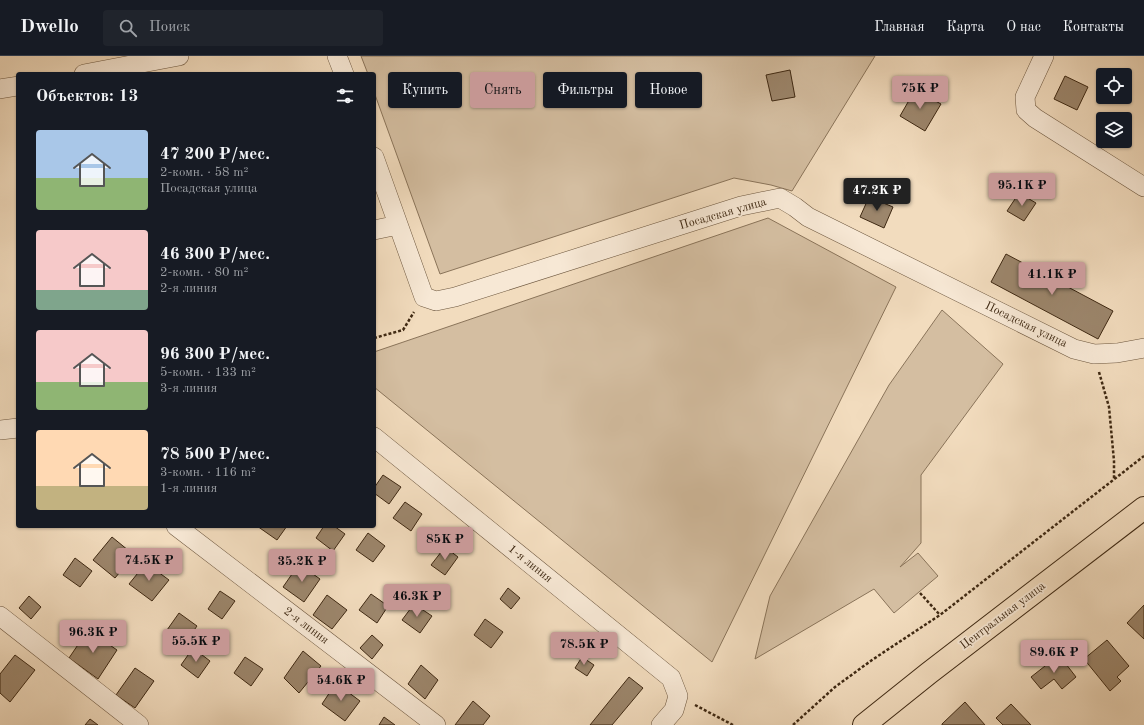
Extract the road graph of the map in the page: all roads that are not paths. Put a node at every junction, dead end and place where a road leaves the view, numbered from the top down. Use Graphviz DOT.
graph roads {
  1 [pos="179,56"];
  2 [pos="337,56"];
  3 [pos="1044,56"];
  4 [pos="97,72"];
  5 [pos="343,72"];
  6 [pos="16,86"];
  7 [pos="0,89"];
  8 [pos="376,163"];
  9 [pos="1144,187"];
  10 [pos="398,225"];
  11 [pos="376,230"];
  12 [pos="1144,348"];
  13 [pos="16,428"];
  14 [pos="0,430"];
  15 [pos="376,439"];
  16 [pos="1144,508"];
  17 [pos="179,528"];
  18 [pos="0,616"];
  19 [pos="139,725"];
  20 [pos="436,725"];
  21 [pos="661,725"];
  22 [pos="864,725"];
  1 -- 4 [label="street"];
  2 -- 5 [label="street"];
  3 -- 9 [label="street"];
  6 -- 7 [label="street"];
  8 -- 10 [label="street"];
  10 -- 11 [label="street"];
  10 -- 12 [label="street, Посадская улица"];
  13 -- 14 [label="street"];
  15 -- 21 [label="street, 1-я линия"];
  16 -- 22 [label="main road, Центральная улица"];
  17 -- 20 [label="street, 2-я линия"];
  18 -- 19 [label="street"];
}
